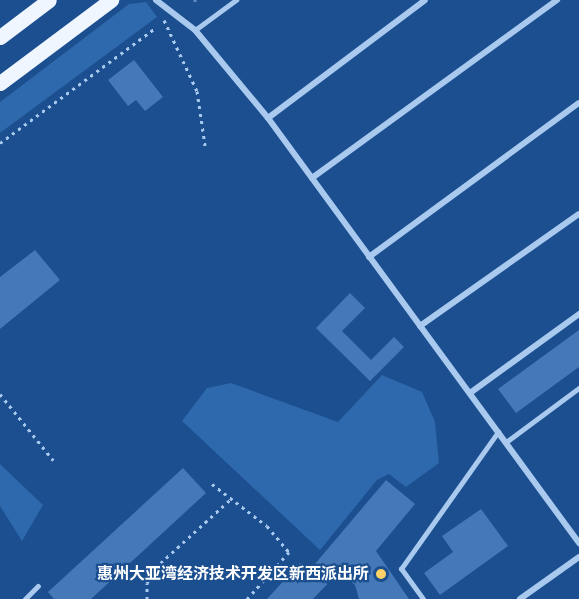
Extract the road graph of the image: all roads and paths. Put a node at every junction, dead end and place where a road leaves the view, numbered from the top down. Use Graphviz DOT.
graph roads {
  1 [pos="49,0"];
  2 [pos="111,0"];
  3 [pos="156,0"];
  4 [pos="236,0"];
  5 [pos="425,0"];
  6 [pos="557,0"];
  7 [pos="165,10"];
  8 [pos="154,29"];
  9 [pos="195,30"];
  10 [pos="0,37"];
  11 [pos="0,83"];
  12 [pos="579,103"];
  13 [pos="268,118"];
  14 [pos="0,143"];
  15 [pos="205,145"];
  16 [pos="312,178"];
  17 [pos="579,214"];
  18 [pos="369,257"];
  19 [pos="579,314"];
  20 [pos="420,326"];
  21 [pos="579,388"];
  22 [pos="470,393"];
  23 [pos="0,394"];
  24 [pos="498,432"];
  25 [pos="506,442"];
  26 [pos="53,460"];
  27 [pos="212,484"];
  28 [pos="232,498"];
  29 [pos="579,543"];
  30 [pos="579,557"];
  31 [pos="38,586"];
  32 [pos="25,599"];
  33 [pos="147,599"];
  34 [pos="247,599"];
  35 [pos="423,599"];
  36 [pos="520,599"];
  1 -- 10 [label="main road"];
  2 -- 11 [label="main road"];
  3 -- 7 [label="street"];
  4 -- 9 [label="lane"];
  5 -- 13 [label="street"];
  6 -- 16 [label="street"];
  7 -- 9 [label="street"];
  7 -- 15 [label="path"];
  8 -- 14 [label="path"];
  9 -- 13 [label="street"];
  12 -- 18 [label="street"];
  13 -- 16 [label="street"];
  16 -- 18 [label="street"];
  17 -- 20 [label="street"];
  18 -- 20 [label="street"];
  19 -- 22 [label="street"];
  20 -- 22 [label="street"];
  21 -- 25 [label="lane"];
  22 -- 24 [label="street"];
  23 -- 26 [label="path"];
  24 -- 25 [label="street"];
  24 -- 35 [label="lane"];
  25 -- 29 [label="street"];
  27 -- 28 [label="path"];
  28 -- 33 [label="path"];
  28 -- 34 [label="path"];
  30 -- 36 [label="street"];
  31 -- 32 [label="lane"];
}
